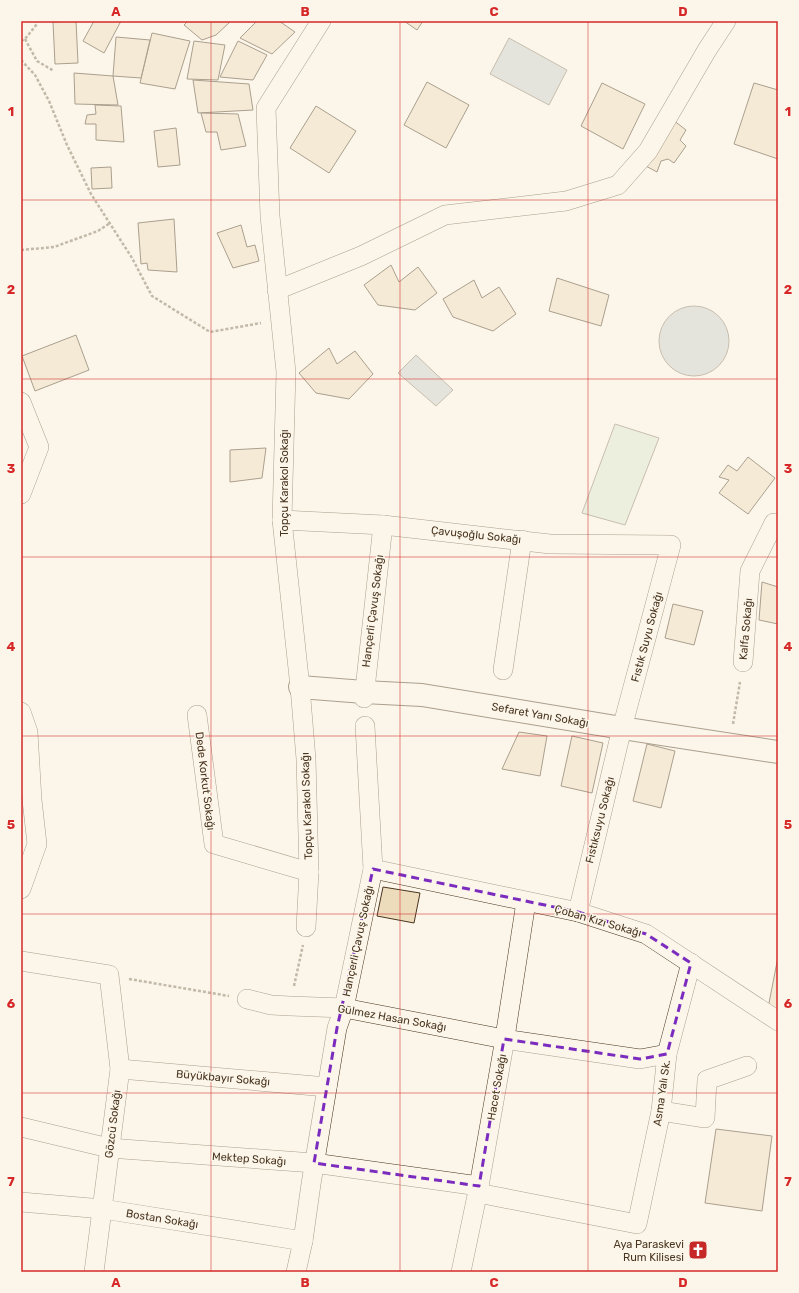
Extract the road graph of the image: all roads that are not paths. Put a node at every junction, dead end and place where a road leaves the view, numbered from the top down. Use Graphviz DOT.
graph roads {
  1 [pos="321,21"];
  2 [pos="726,21"];
  3 [pos="277,290"];
  4 [pos="21,402"];
  5 [pos="21,494"];
  6 [pos="282,520"];
  7 [pos="778,524"];
  8 [pos="383,525"];
  9 [pos="522,540"];
  10 [pos="671,545"];
  11 [pos="743,662"];
  12 [pos="503,670"];
  13 [pos="300,687"];
  14 [pos="364,695"];
  15 [pos="21,712"];
  16 [pos="197,715"];
  17 [pos="365,726"];
  18 [pos="622,728"];
  19 [pos="778,752"];
  20 [pos="26,799"];
  21 [pos="373,868"];
  22 [pos="309,872"];
  23 [pos="21,889"];
  24 [pos="526,902"];
  25 [pos="578,912"];
  26 [pos="306,927"];
  27 [pos="21,961"];
  28 [pos="691,963"];
  29 [pos="247,999"];
  30 [pos="344,1008"];
  31 [pos="778,1021"];
  32 [pos="504,1039"];
  33 [pos="667,1054"];
  34 [pos="746,1066"];
  35 [pos="120,1069"];
  36 [pos="327,1087"];
  37 [pos="661,1111"];
  38 [pos="21,1127"];
  39 [pos="109,1148"];
  40 [pos="314,1163"];
  41 [pos="478,1190"];
  42 [pos="21,1202"];
  43 [pos="103,1209"];
  44 [pos="637,1224"];
  45 [pos="303,1241"];
  46 [pos="94,1272"];
  47 [pos="296,1272"];
  48 [pos="461,1272"];
  1 -- 3 [label="street, Topçu Karakol Sokağı"];
  2 -- 3 [label="street"];
  3 -- 6 [label="street, Topçu Karakol Sokağı"];
  4 -- 5 [label="street"];
  6 -- 8 [label="street, Çavuşoğlu Sokağı"];
  6 -- 13 [label="street, Topçu Karakol Sokağı"];
  7 -- 11 [label="street, Kalfa Sokağı"];
  8 -- 9 [label="street, Çavuşoğlu Sokağı"];
  8 -- 14 [label="street, Hançerli Çavuş Sokağı"];
  9 -- 10 [label="street, Çavuşoğlu Sokağı"];
  9 -- 12 [label="street"];
  10 -- 18 [label="street, Fıstık Suyu Sokağı"];
  13 -- 14 [label="street, Sefaret Yanı Sokağı"];
  13 -- 22 [label="street, Topçu Karakol Sokağı"];
  14 -- 18 [label="street, Sefaret Yanı Sokağı"];
  15 -- 20 [label="street"];
  16 -- 22 [label="street, Dede Korkut Sokağı"];
  17 -- 21 [label="street, Hançerli Çavuş Sokağı"];
  18 -- 19 [label="street, Sefaret Yanı Sokağı"];
  18 -- 25 [label="street, Fıstıksuyu Sokağı"];
  20 -- 23 [label="street"];
  21 -- 24 [label="street, Çoban Kızı Sokağı"];
  21 -- 30 [label="street, Hançerli Çavuş Sokağı"];
  22 -- 26 [label="street, Topçu Karakol Sokağı"];
  24 -- 25 [label="street, Çoban Kızı Sokağı"];
  24 -- 32 [label="street, Hacet Sokağı"];
  25 -- 28 [label="street, Çoban Kızı Sokağı"];
  27 -- 35 [label="street, Gözcü Sokağı"];
  28 -- 31 [label="street, Çoban Kızı Sokağı"];
  28 -- 33 [label="street, Asma Yalı Sk."];
  29 -- 30 [label="street, Gülmez Hasan Sokağı"];
  30 -- 32 [label="street, Gülmez Hasan Sokağı"];
  30 -- 36 [label="street, Hançerli Çavuş Sokağı"];
  32 -- 33 [label="street, Gülmez Hasan Sokağı"];
  32 -- 41 [label="street, Hacet Sokağı"];
  33 -- 37 [label="street, Asma Yalı Sk."];
  34 -- 37 [label="street"];
  35 -- 36 [label="street, Büyükbayır Sokağı"];
  35 -- 39 [label="street, Gözcü Sokağı"];
  36 -- 40 [label="street, Hançerli Çavuş Sokağı"];
  37 -- 44 [label="street, Asma Yalı Sk."];
  38 -- 39 [label="street, Mektep Sokağı"];
  39 -- 40 [label="street, Mektep Sokağı"];
  39 -- 43 [label="street, Gözcü Sokağı"];
  40 -- 41 [label="street, Mektep Sokağı"];
  40 -- 45 [label="street, Hançerli Çavuş Sokağı"];
  41 -- 44 [label="street, Mektep Sokağı"];
  41 -- 48 [label="street, Hacet Sokağı"];
  42 -- 43 [label="street, Bostan Sokağı"];
  43 -- 45 [label="street, Bostan Sokağı"];
  43 -- 46 [label="street, Gözcü Sokağı"];
  45 -- 47 [label="street, Hançerli Çavuş Sokağı"];
}
